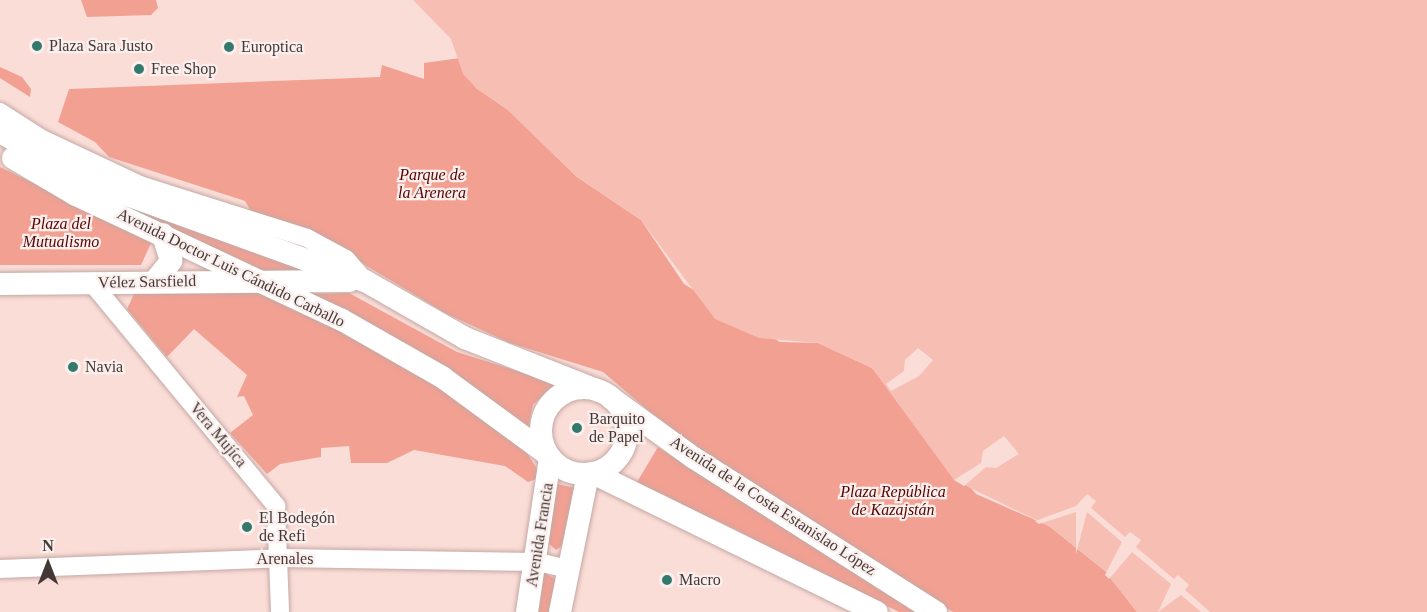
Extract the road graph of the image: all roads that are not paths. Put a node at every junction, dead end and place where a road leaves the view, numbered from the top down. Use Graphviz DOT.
graph roads {
  1 [pos="0,112"];
  2 [pos="0,132"];
  3 [pos="0,149"];
  4 [pos="164,234"];
  5 [pos="155,281"];
  6 [pos="266,281"];
  7 [pos="365,281"];
  8 [pos="91,282"];
  9 [pos="0,284"];
  10 [pos="605,394"];
  11 [pos="549,456"];
  12 [pos="590,473"];
  13 [pos="280,558"];
  14 [pos="538,562"];
  15 [pos="0,569"];
  16 [pos="569,569"];
  17 [pos="280,612"];
  18 [pos="527,612"];
  19 [pos="560,612"];
  20 [pos="878,612"];
  21 [pos="936,612"];
  1 -- 7 [label="street, Avenida Doctor Luis Cándido Carballo"];
  2 -- 7 [label="main road, Avenida Doctor Luis Cándido Carballo"];
  3 -- 4 [label="main road, Avenida Doctor Luis Cándido Carballo"];
  4 -- 5 [label="main road"];
  4 -- 6 [label="main road, Avenida Doctor Luis Cándido Carballo"];
  5 -- 6 [label="main road, Vélez Sarsfield"];
  5 -- 8 [label="main road, Vélez Sarsfield"];
  6 -- 7 [label="main road, Vélez Sarsfield"];
  6 -- 11 [label="main road, Avenida Doctor Luis Cándido Carballo"];
  7 -- 10 [label="main road, Avenida Doctor Luis Cándido Carballo"];
  8 -- 9 [label="main road, Vélez Sarsfield"];
  8 -- 13 [label="street, Vera Mujíca"];
  10 -- 11 [label="main road"];
  10 -- 12 [label="main road"];
  10 -- 21 [label="main road, Avenida de la Costa Estanislao López"];
  11 -- 12 [label="main road"];
  11 -- 14 [label="main road, Avenida Francia"];
  12 -- 16 [label="main road, Avenida Francia"];
  12 -- 20 [label="main road, Avenida de la Costa Estanislao López"];
  13 -- 14 [label="street, Arenales"];
  13 -- 15 [label="street, Arenales"];
  13 -- 17 [label="street, Vera Mujíca"];
  14 -- 16 [label="street, Arenales"];
  14 -- 18 [label="main road, Avenida Francia"];
  16 -- 19 [label="main road, Avenida Francia"];
}
